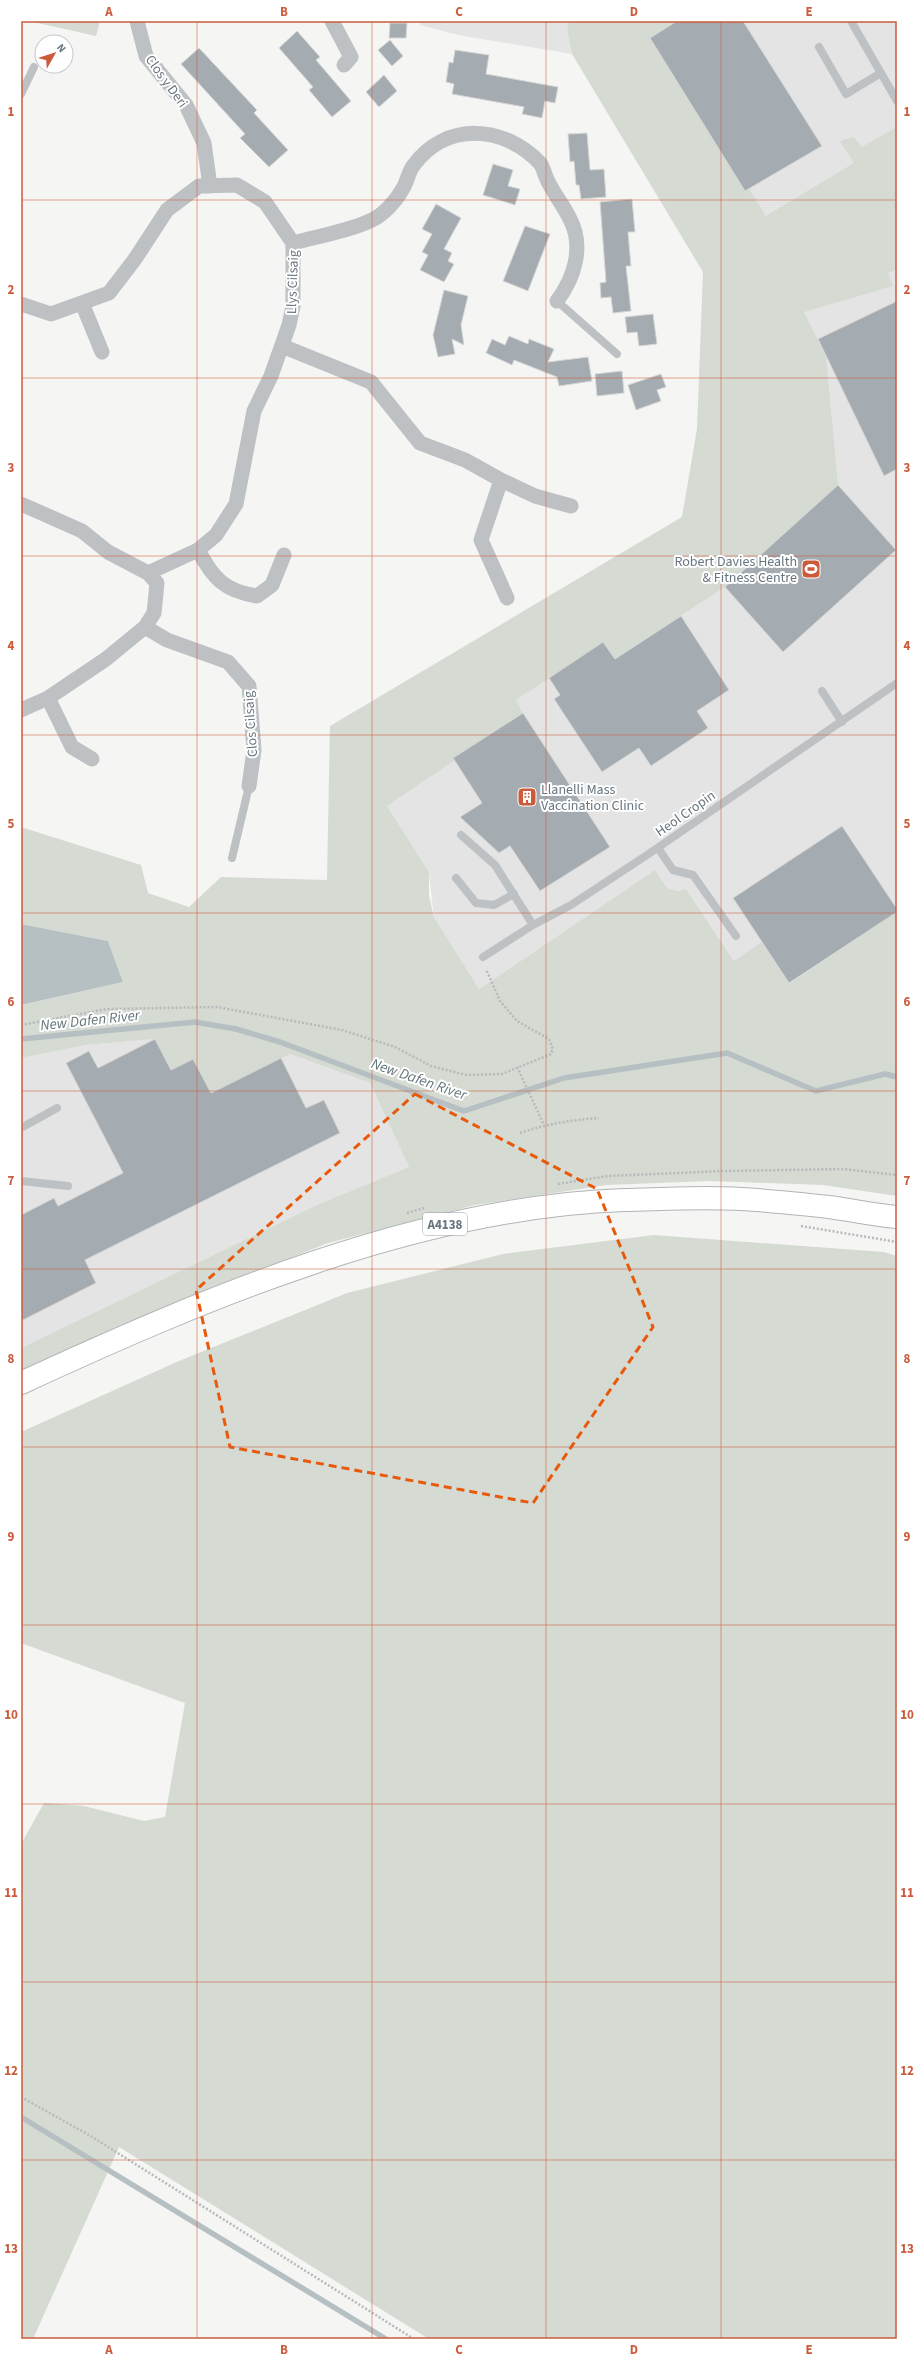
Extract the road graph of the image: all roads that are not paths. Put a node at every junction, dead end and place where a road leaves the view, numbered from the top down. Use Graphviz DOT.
graph roads {
  1 [pos="138,21"];
  2 [pos="332,21"];
  3 [pos="851,21"];
  4 [pos="819,47"];
  5 [pos="344,65"];
  6 [pos="34,67"];
  7 [pos="881,73"];
  8 [pos="21,94"];
  9 [pos="897,101"];
  10 [pos="210,186"];
  11 [pos="294,243"];
  12 [pos="558,301"];
  13 [pos="82,303"];
  14 [pos="21,304"];
  15 [pos="282,346"];
  16 [pos="102,352"];
  17 [pos="617,354"];
  18 [pos="501,480"];
  19 [pos="22,506"];
  20 [pos="571,506"];
  21 [pos="198,550"];
  22 [pos="284,555"];
  23 [pos="148,573"];
  24 [pos="507,598"];
  25 [pos="145,627"];
  26 [pos="897,683"];
  27 [pos="822,691"];
  28 [pos="48,698"];
  29 [pos="21,710"];
  30 [pos="842,722"];
  31 [pos="92,759"];
  32 [pos="249,786"];
  33 [pos="461,835"];
  34 [pos="658,848"];
  35 [pos="232,858"];
  36 [pos="456,878"];
  37 [pos="514,894"];
  38 [pos="533,925"];
  39 [pos="736,936"];
  40 [pos="483,957"];
  41 [pos="57,1108"];
  42 [pos="21,1128"];
  43 [pos="21,1181"];
  44 [pos="68,1186"];
  45 [pos="896,1217"];
  46 [pos="21,1383"];
  1 -- 10 [label="street, Clos y Deri"];
  2 -- 5 [label="street"];
  3 -- 7 [label="lane"];
  4 -- 7 [label="lane"];
  6 -- 8 [label="lane"];
  7 -- 9 [label="lane"];
  10 -- 11 [label="street, Llys Cilsaig"];
  10 -- 13 [label="street, Llys Cilsaig"];
  11 -- 12 [label="street"];
  11 -- 15 [label="street, Llys Cilsaig"];
  12 -- 17 [label="lane"];
  13 -- 14 [label="street, Llys Cilsaig"];
  13 -- 16 [label="street"];
  15 -- 18 [label="street"];
  15 -- 21 [label="street, Llys Cilsaig"];
  18 -- 20 [label="street"];
  18 -- 24 [label="street"];
  19 -- 23 [label="street"];
  21 -- 22 [label="street"];
  21 -- 23 [label="street, Llys Cilsaig"];
  23 -- 25 [label="street"];
  25 -- 28 [label="street"];
  25 -- 32 [label="street, Clos Cilsaig"];
  26 -- 30 [label="lane, Heol Cropin"];
  27 -- 30 [label="lane"];
  28 -- 29 [label="street"];
  28 -- 31 [label="street"];
  30 -- 34 [label="lane, Heol Cropin"];
  32 -- 35 [label="lane"];
  33 -- 37 [label="lane"];
  34 -- 38 [label="lane, Heol Cropin"];
  34 -- 39 [label="lane"];
  36 -- 37 [label="lane"];
  37 -- 38 [label="lane"];
  38 -- 40 [label="lane, Heol Cropin"];
  41 -- 42 [label="lane"];
  43 -- 44 [label="lane"];
  45 -- 46 [label="highway, A4138"];
}
